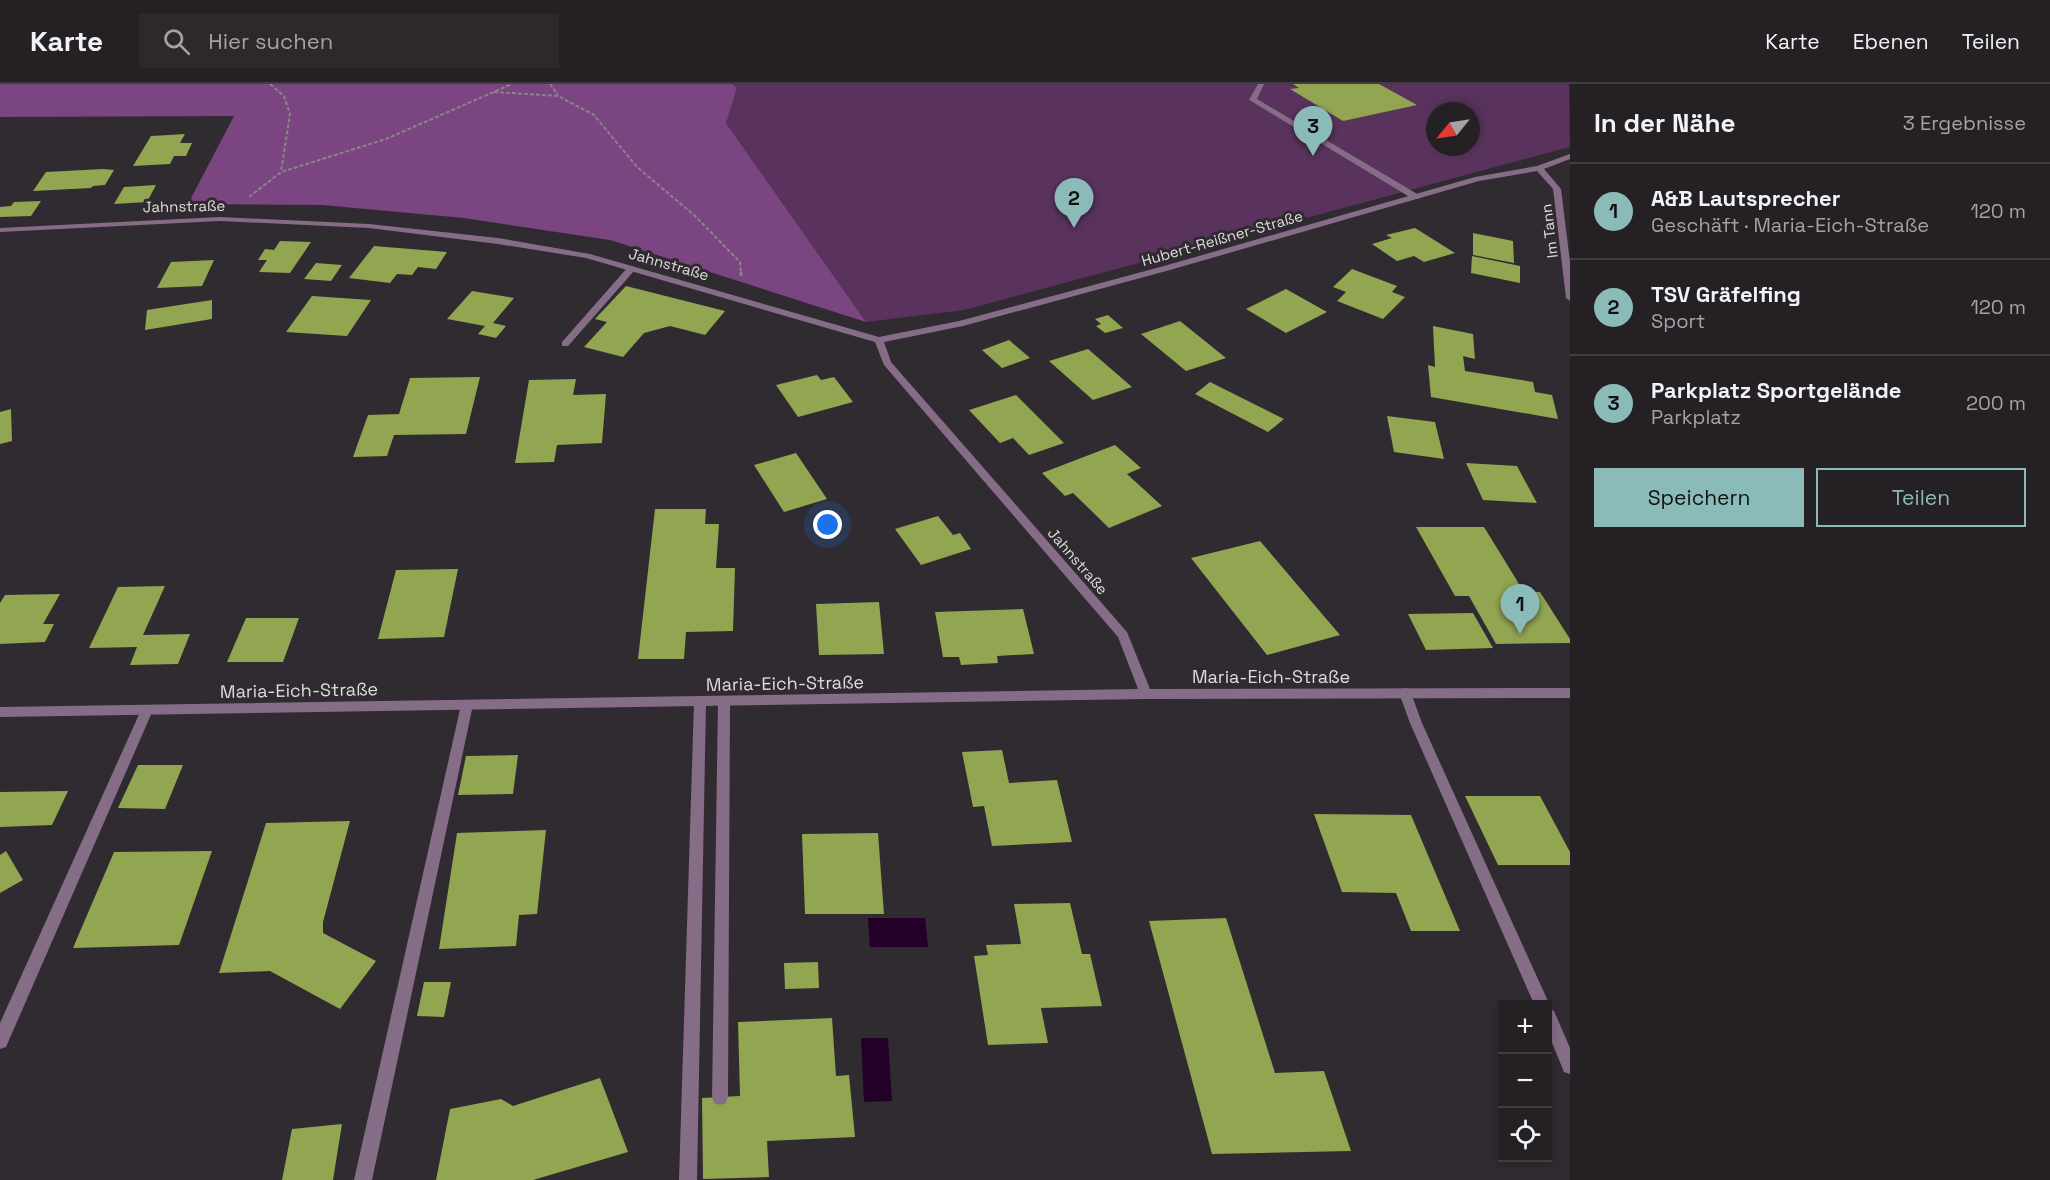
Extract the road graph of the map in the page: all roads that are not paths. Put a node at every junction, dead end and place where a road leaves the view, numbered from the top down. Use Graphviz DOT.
graph roads {
  1 [pos="1261,84"];
  2 [pos="1570,156"];
  3 [pos="1539,168"];
  4 [pos="1416,197"];
  5 [pos="0,230"];
  6 [pos="631,269"];
  7 [pos="1570,298"];
  8 [pos="879,340"];
  9 [pos="565,345"];
  10 [pos="1405,693"];
  11 [pos="1570,693"];
  12 [pos="1146,694"];
  13 [pos="700,702"];
  14 [pos="724,702"];
  15 [pos="467,705"];
  16 [pos="147,710"];
  17 [pos="0,712"];
  18 [pos="1540,1000"];
  19 [pos="1552,1025"];
  20 [pos="0,1041"];
  21 [pos="1570,1066"];
  22 [pos="720,1097"];
  23 [pos="363,1180"];
  24 [pos="688,1180"];
  1 -- 4 [label="street"];
  2 -- 3 [label="street, Hubert-Reißner-Straße"];
  3 -- 4 [label="street, Hubert-Reißner-Straße"];
  3 -- 7 [label="street, Im Tann"];
  4 -- 8 [label="street, Hubert-Reißner-Straße"];
  5 -- 6 [label="street, Jahnstraße"];
  6 -- 8 [label="street, Jahnstraße"];
  6 -- 9 [label="street"];
  8 -- 12 [label="street, Jahnstraße"];
  10 -- 11 [label="street, Maria-Eich-Straße"];
  10 -- 12 [label="street, Maria-Eich-Straße"];
  10 -- 18 [label="street"];
  12 -- 14 [label="street, Maria-Eich-Straße"];
  13 -- 14 [label="street, Maria-Eich-Straße"];
  13 -- 15 [label="street, Maria-Eich-Straße"];
  13 -- 24 [label="street"];
  14 -- 22 [label="street"];
  15 -- 16 [label="street, Maria-Eich-Straße"];
  15 -- 23 [label="street"];
  16 -- 17 [label="street, Maria-Eich-Straße"];
  16 -- 20 [label="street"];
  19 -- 21 [label="street"];
}
